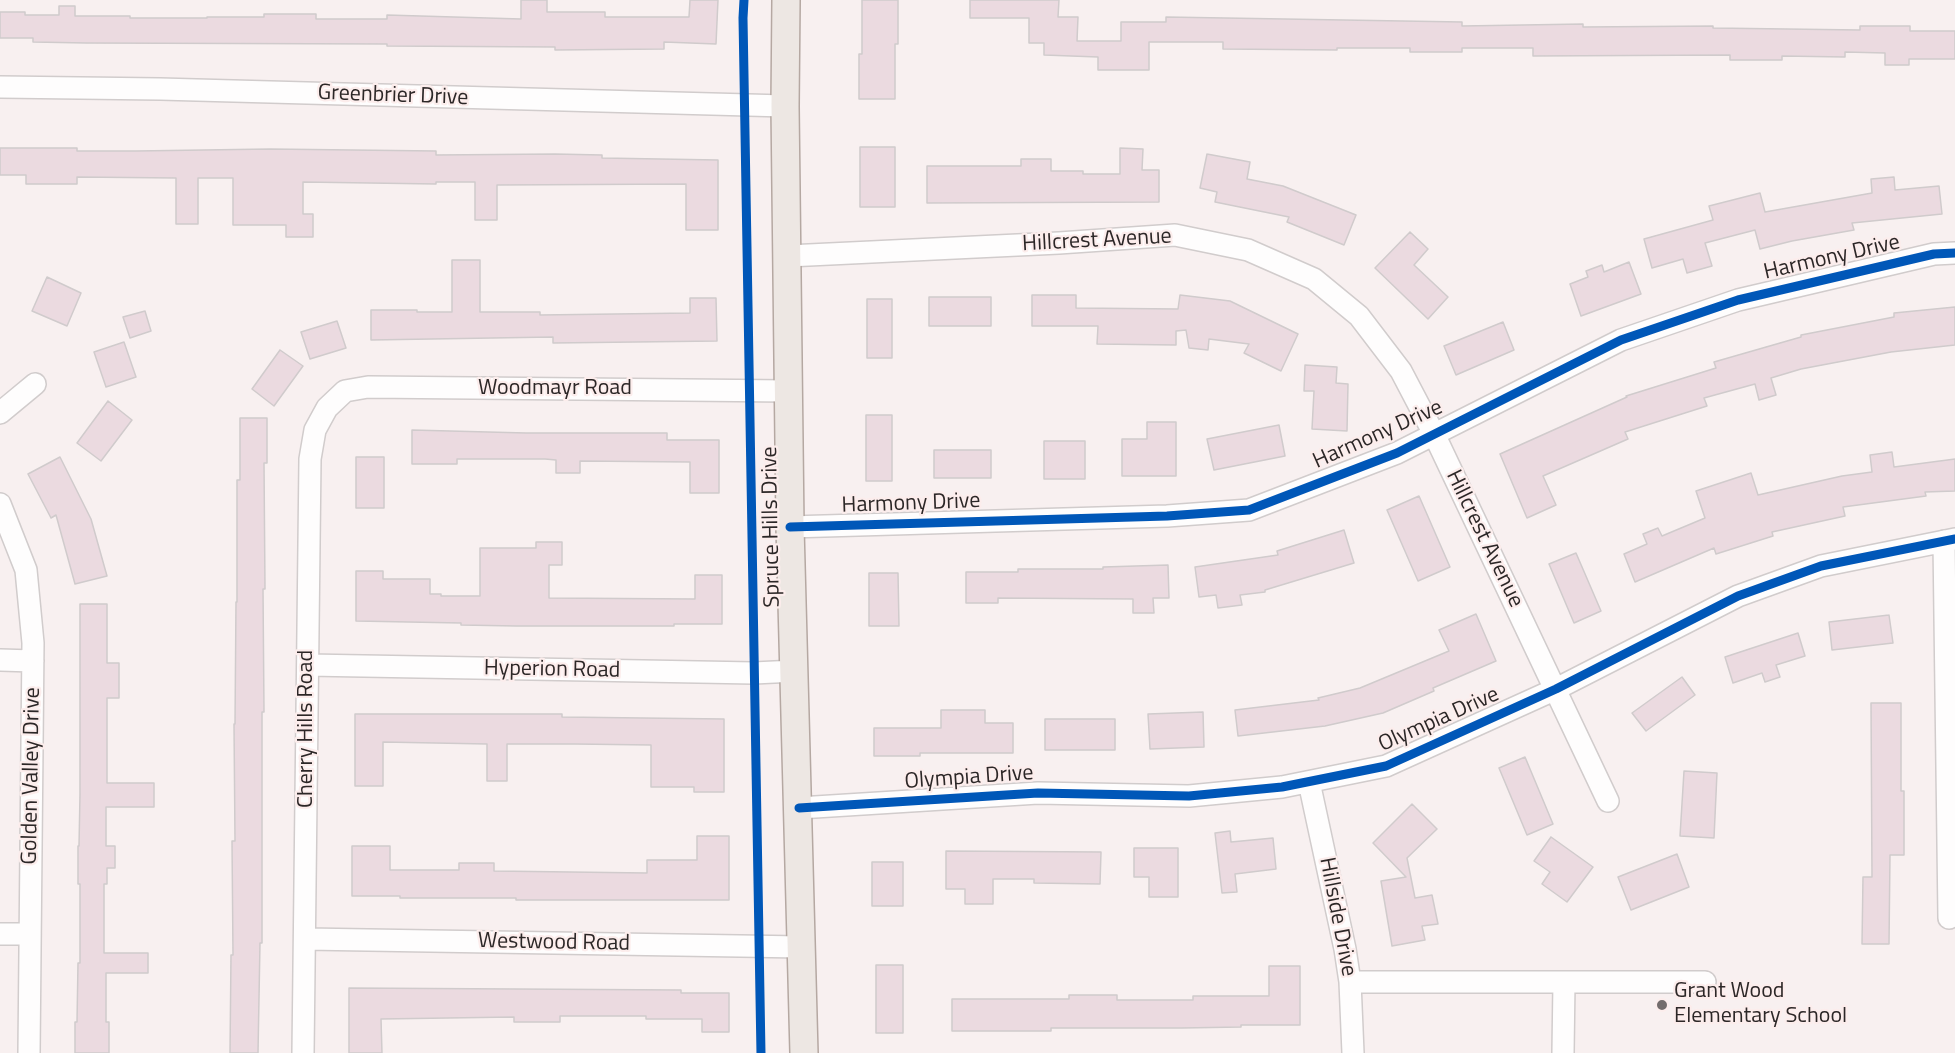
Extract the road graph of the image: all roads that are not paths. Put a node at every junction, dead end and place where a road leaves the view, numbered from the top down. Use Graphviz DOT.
graph roads {
  1 [pos="786,0"];
  2 [pos="0,87"];
  3 [pos="785,106"];
  4 [pos="1955,253"];
  5 [pos="788,256"];
  6 [pos="35,384"];
  7 [pos="789,391"];
  8 [pos="327,408"];
  9 [pos="0,413"];
  10 [pos="1434,434"];
  11 [pos="0,504"];
  12 [pos="790,527"];
  13 [pos="1949,540"];
  14 [pos="0,660"];
  15 [pos="33,661"];
  16 [pos="308,665"];
  17 [pos="795,671"];
  18 [pos="1556,689"];
  19 [pos="1309,782"];
  20 [pos="1608,801"];
  21 [pos="799,808"];
  22 [pos="1948,918"];
  23 [pos="0,934"];
  24 [pos="30,934"];
  25 [pos="306,939"];
  26 [pos="802,947"];
  27 [pos="1564,981"];
  28 [pos="1350,982"];
  29 [pos="1705,982"];
  30 [pos="29,1053"];
  31 [pos="303,1053"];
  32 [pos="804,1053"];
  33 [pos="1353,1053"];
  34 [pos="1563,1053"];
  1 -- 3 [label="main road, Spruce Hills Drive"];
  2 -- 3 [label="street, Greenbrier Drive"];
  3 -- 5 [label="main road, Spruce Hills Drive"];
  4 -- 10 [label="street, Harmony Drive"];
  5 -- 7 [label="main road, Spruce Hills Drive"];
  5 -- 10 [label="street, Hillcrest Avenue"];
  6 -- 9 [label="street"];
  7 -- 8 [label="street, Woodmayr Road"];
  7 -- 12 [label="main road, Spruce Hills Drive"];
  8 -- 16 [label="street, Cherry Hills Road"];
  10 -- 12 [label="street, Harmony Drive"];
  10 -- 18 [label="street, Hillcrest Avenue"];
  11 -- 15 [label="street, Golden Valley Drive"];
  12 -- 17 [label="main road, Spruce Hills Drive"];
  13 -- 18 [label="street, Olympia Drive"];
  13 -- 22 [label="street"];
  14 -- 15 [label="street"];
  15 -- 24 [label="street, Golden Valley Drive"];
  16 -- 17 [label="street, Hyperion Road"];
  16 -- 25 [label="street, Cherry Hills Road"];
  17 -- 21 [label="main road, Spruce Hills Drive"];
  18 -- 19 [label="street, Olympia Drive"];
  18 -- 20 [label="street, Hillcrest Avenue"];
  19 -- 21 [label="street, Olympia Drive"];
  19 -- 28 [label="street, Hillside Drive"];
  21 -- 26 [label="main road, Spruce Hills Drive"];
  23 -- 24 [label="street"];
  24 -- 30 [label="street, Golden Valley Drive"];
  25 -- 26 [label="street, Westwood Road"];
  25 -- 31 [label="street, Cherry Hills Road"];
  26 -- 32 [label="main road, Spruce Hills Drive"];
  27 -- 28 [label="street"];
  27 -- 29 [label="street"];
  27 -- 34 [label="street"];
  28 -- 33 [label="street, Hillside Drive"];
}
